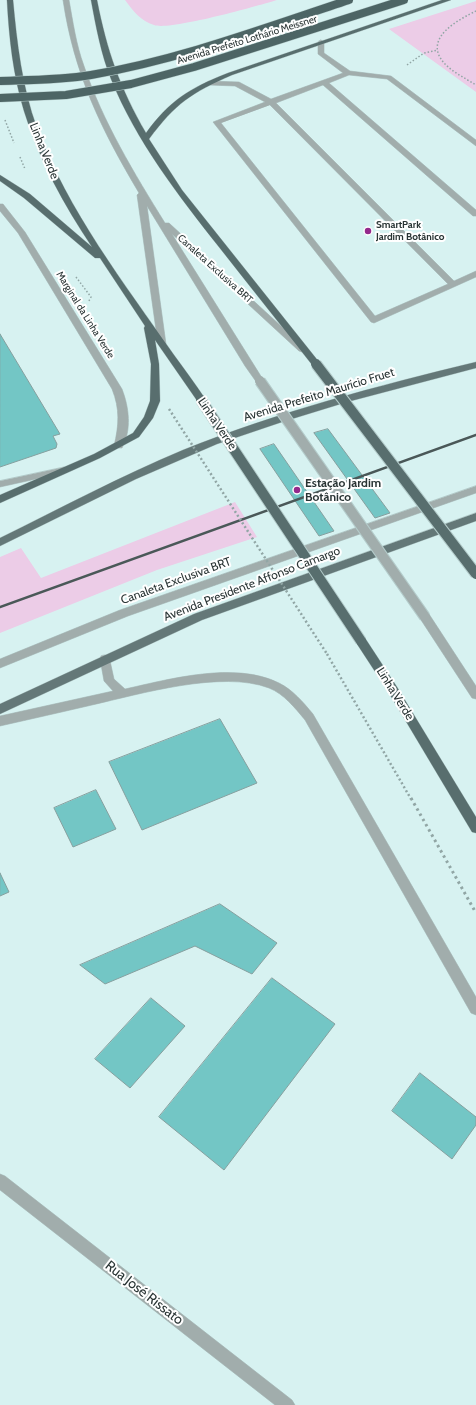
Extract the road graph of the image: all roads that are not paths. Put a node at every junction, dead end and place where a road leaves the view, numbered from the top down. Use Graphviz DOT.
graph roads {
  1 [pos="10,0"];
  2 [pos="66,0"];
  3 [pos="94,0"];
  4 [pos="349,0"];
  5 [pos="404,0"];
  6 [pos="448,0"];
  7 [pos="322,42"];
  8 [pos="348,73"];
  9 [pos="0,81"];
  10 [pos="324,82"];
  11 [pos="208,83"];
  12 [pos="0,98"];
  13 [pos="271,102"];
  14 [pos="146,138"];
  15 [pos="476,144"];
  16 [pos="0,177"];
  17 [pos="140,189"];
  18 [pos="0,206"];
  19 [pos="476,214"];
  20 [pos="156,216"];
  21 [pos="108,264"];
  22 [pos="476,274"];
  23 [pos="453,284"];
  24 [pos="147,324"];
  25 [pos="162,344"];
  26 [pos="309,355"];
  27 [pos="476,365"];
  28 [pos="119,446"];
  29 [pos="69,469"];
  30 [pos="0,484"];
  31 [pos="476,488"];
  32 [pos="0,499"];
  33 [pos="476,517"];
  34 [pos="0,542"];
  35 [pos="476,574"];
  36 [pos="105,659"];
  37 [pos="0,664"];
  38 [pos="123,694"];
  39 [pos="476,695"];
  40 [pos="0,710"];
  41 [pos="0,721"];
  42 [pos="476,828"];
  43 [pos="476,1009"];
  44 [pos="0,1181"];
  45 [pos="287,1405"];
  1 -- 21 [label="highway, Linha Verde"];
  2 -- 17 [label="street, Canaleta Exclusiva BRT"];
  3 -- 14 [label="highway"];
  4 -- 9 [label="highway, Avenida Prefeito Lothário Meissner, bridge"];
  5 -- 12 [label="highway, Avenida Prefeito Lothário Meissner, bridge"];
  6 -- 7 [label="highway"];
  7 -- 8 [label="street"];
  7 -- 11 [label="highway"];
  8 -- 10 [label="street"];
  8 -- 15 [label="street"];
  10 -- 13 [label="street"];
  10 -- 19 [label="street"];
  11 -- 13 [label="street"];
  11 -- 14 [label="highway"];
  13 -- 23 [label="street"];
  13 -- 23 [label="street"];
  14 -- 26 [label="highway"];
  16 -- 21 [label="highway"];
  17 -- 20 [label="street, Canaleta Exclusiva BRT"];
  17 -- 25 [label="street, Canaleta Exclusiva BRT"];
  18 -- 28 [label="street, Marginal da Linha Verde"];
  20 -- 26 [label="street, Canaleta Exclusiva BRT"];
  20 -- 39 [label="street, Canaleta Exclusiva BRT, bridge"];
  21 -- 24 [label="highway, Linha Verde"];
  22 -- 23 [label="street"];
  24 -- 25 [label="highway, Linha Verde"];
  24 -- 28 [label="highway"];
  25 -- 42 [label="highway, Linha Verde, bridge"];
  26 -- 35 [label="highway, bridge"];
  27 -- 34 [label="main road, Avenida Prefeito Maurício Fruet"];
  28 -- 29 [label="highway"];
  29 -- 30 [label="street"];
  29 -- 32 [label="highway"];
  31 -- 37 [label="street, Canaleta Exclusiva BRT"];
  33 -- 36 [label="main road, Avenida Presidente Affonso Camargo"];
  36 -- 38 [label="street"];
  36 -- 40 [label="main road, Avenida Presidente Affonso Camargo"];
  38 -- 41 [label="street"];
  38 -- 43 [label="street"];
  44 -- 45 [label="street, Rua José Rissato"];
}
